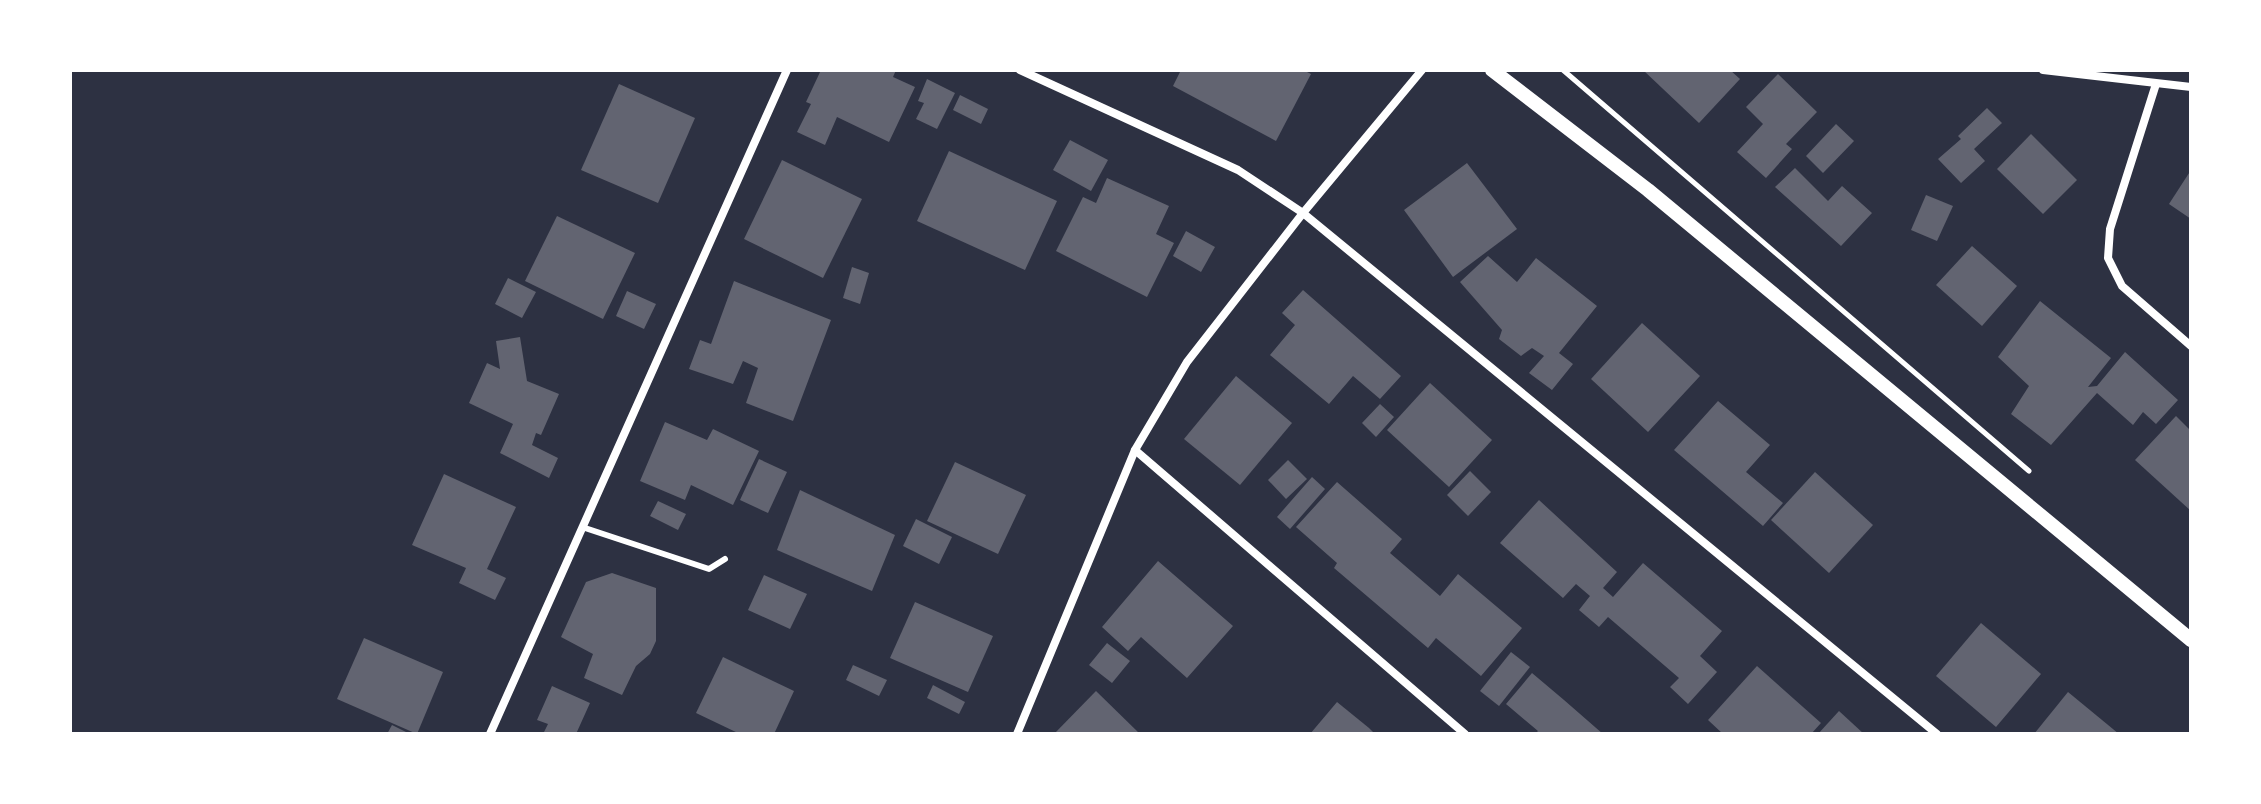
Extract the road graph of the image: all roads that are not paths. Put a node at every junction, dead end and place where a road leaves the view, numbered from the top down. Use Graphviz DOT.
graph roads {
  1 [pos="787,70"];
  2 [pos="1020,70"];
  3 [pos="1422,70"];
  4 [pos="1492,70"];
  5 [pos="2043,70"];
  6 [pos="2156,84"];
  7 [pos="2191,87"];
  8 [pos="1303,213"];
  9 [pos="2191,346"];
  10 [pos="1135,450"];
  11 [pos="582,527"];
  12 [pos="725,559"];
  13 [pos="2191,640"];
  14 [pos="490,734"];
  15 [pos="1017,734"];
  16 [pos="1465,734"];
  17 [pos="1937,734"];
  1 -- 11 [label="street"];
  2 -- 8 [label="street"];
  3 -- 8 [label="street"];
  4 -- 13 [label="street"];
  5 -- 6 [label="street"];
  6 -- 7 [label="street"];
  6 -- 9 [label="street"];
  8 -- 10 [label="street"];
  8 -- 17 [label="street"];
  10 -- 15 [label="street"];
  10 -- 16 [label="street"];
  11 -- 12 [label="lane"];
  11 -- 14 [label="street"];
}
